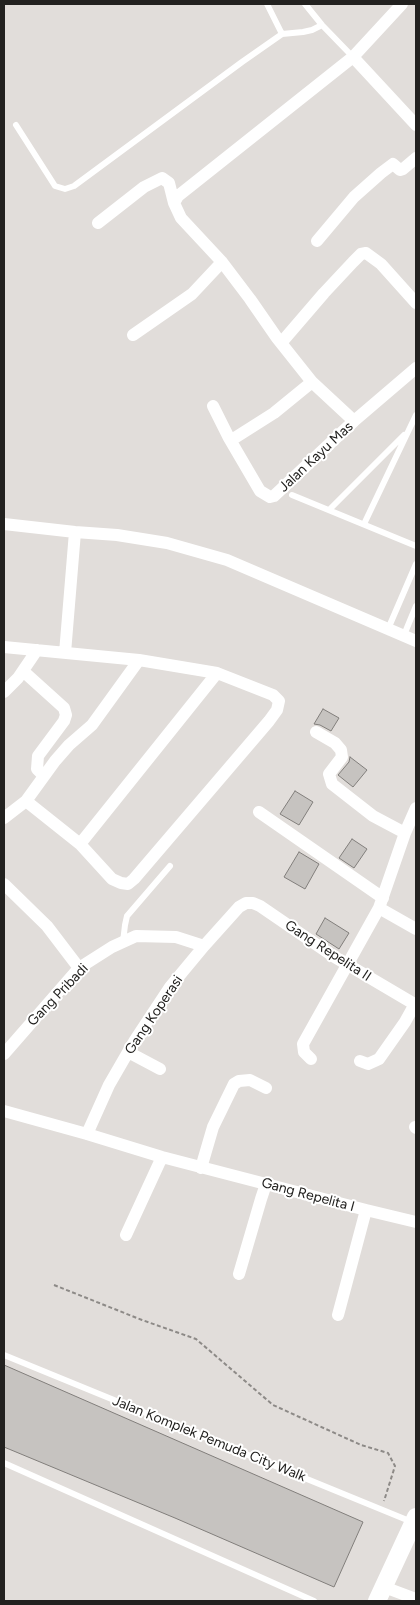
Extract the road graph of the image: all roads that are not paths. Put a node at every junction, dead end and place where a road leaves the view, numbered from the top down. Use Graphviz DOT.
graph roads {
  1 [pos="267,4"];
  2 [pos="305,4"];
  3 [pos="402,4"];
  4 [pos="322,24"];
  5 [pos="282,34"];
  6 [pos="353,56"];
  7 [pos="412,112"];
  8 [pos="416,125"];
  9 [pos="16,126"];
  10 [pos="416,158"];
  11 [pos="174,202"];
  12 [pos="98,223"];
  13 [pos="317,242"];
  14 [pos="222,262"];
  15 [pos="416,303"];
  16 [pos="133,335"];
  17 [pos="281,343"];
  18 [pos="416,368"];
  19 [pos="312,382"];
  20 [pos="213,406"];
  21 [pos="416,415"];
  22 [pos="354,421"];
  23 [pos="408,431"];
  24 [pos="229,438"];
  25 [pos="292,494"];
  26 [pos="329,510"];
  27 [pos="4,524"];
  28 [pos="364,524"];
  29 [pos="75,532"];
  30 [pos="416,546"];
  31 [pos="416,564"];
  32 [pos="416,606"];
  33 [pos="388,629"];
  34 [pos="404,635"];
  35 [pos="416,641"];
  36 [pos="4,647"];
  37 [pos="37,650"];
  38 [pos="65,653"];
  39 [pos="139,660"];
  40 [pos="23,671"];
  41 [pos="217,673"];
  42 [pos="4,692"];
  43 [pos="316,732"];
  44 [pos="44,776"];
  45 [pos="26,801"];
  46 [pos="416,808"];
  47 [pos="259,812"];
  48 [pos="4,818"];
  49 [pos="405,833"];
  50 [pos="80,844"];
  51 [pos="170,866"];
  52 [pos="4,885"];
  53 [pos="381,903"];
  54 [pos="239,907"];
  55 [pos="416,929"];
  56 [pos="123,942"];
  57 [pos="204,946"];
  58 [pos="347,964"];
  59 [pos="79,968"];
  60 [pos="415,1005"];
  61 [pos="128,1052"];
  62 [pos="4,1054"];
  63 [pos="311,1059"];
  64 [pos="360,1061"];
  65 [pos="160,1070"];
  66 [pos="266,1088"];
  67 [pos="4,1112"];
  68 [pos="87,1134"];
  69 [pos="162,1157"];
  70 [pos="201,1168"];
  71 [pos="266,1184"];
  72 [pos="366,1210"];
  73 [pos="416,1222"];
  74 [pos="126,1235"];
  75 [pos="239,1274"];
  76 [pos="338,1315"];
  77 [pos="4,1355"];
  78 [pos="4,1463"];
  79 [pos="415,1520"];
  80 [pos="410,1546"];
  81 [pos="381,1594"];
  82 [pos="416,1600"];
  83 [pos="314,1601"];
  1 -- 5 [label="lane"];
  2 -- 4 [label="lane"];
  3 -- 6 [label="street"];
  4 -- 5 [label="lane"];
  4 -- 6 [label="lane"];
  5 -- 9 [label="lane"];
  6 -- 7 [label="street"];
  6 -- 11 [label="street"];
  7 -- 8 [label="street"];
  10 -- 13 [label="street"];
  11 -- 12 [label="street"];
  11 -- 14 [label="street"];
  14 -- 16 [label="street"];
  14 -- 17 [label="street"];
  15 -- 17 [label="street"];
  17 -- 19 [label="street"];
  18 -- 22 [label="street, Jalan Kayu Mas"];
  19 -- 22 [label="street"];
  19 -- 24 [label="street"];
  20 -- 24 [label="street"];
  21 -- 23 [label="lane"];
  22 -- 24 [label="street, Jalan Kayu Mas"];
  23 -- 26 [label="lane"];
  23 -- 28 [label="lane"];
  25 -- 26 [label="lane"];
  26 -- 28 [label="lane"];
  27 -- 29 [label="street"];
  28 -- 30 [label="lane"];
  29 -- 33 [label="street"];
  29 -- 38 [label="street"];
  31 -- 33 [label="lane"];
  32 -- 34 [label="lane"];
  33 -- 34 [label="street"];
  34 -- 35 [label="street"];
  36 -- 37 [label="street"];
  37 -- 38 [label="street"];
  37 -- 40 [label="street"];
  38 -- 39 [label="street"];
  39 -- 41 [label="street"];
  39 -- 44 [label="street"];
  40 -- 42 [label="street"];
  40 -- 44 [label="street"];
  41 -- 50 [label="street"];
  41 -- 50 [label="street"];
  43 -- 49 [label="street"];
  44 -- 45 [label="street"];
  45 -- 48 [label="street"];
  45 -- 50 [label="street"];
  46 -- 49 [label="street"];
  47 -- 53 [label="street"];
  49 -- 53 [label="street"];
  51 -- 56 [label="lane"];
  52 -- 59 [label="street"];
  53 -- 55 [label="street"];
  53 -- 58 [label="street"];
  54 -- 57 [label="street, Gang Koperasi"];
  54 -- 58 [label="street, Gang Repelita II"];
  56 -- 57 [label="street, Gang Pribadi"];
  56 -- 59 [label="street, Gang Pribadi"];
  57 -- 61 [label="street, Gang Koperasi"];
  58 -- 60 [label="street, Gang Repelita II"];
  58 -- 63 [label="street"];
  59 -- 62 [label="street, Gang Pribadi"];
  60 -- 64 [label="street"];
  61 -- 65 [label="street"];
  61 -- 68 [label="street, Gang Koperasi"];
  66 -- 70 [label="street"];
  67 -- 68 [label="street, Gang Repelita I"];
  68 -- 69 [label="street, Gang Repelita I"];
  69 -- 70 [label="street, Gang Repelita I"];
  69 -- 74 [label="street"];
  70 -- 71 [label="street, Gang Repelita I"];
  71 -- 72 [label="street, Gang Repelita I"];
  71 -- 75 [label="street"];
  72 -- 73 [label="street, Gang Repelita I"];
  72 -- 76 [label="street"];
  77 -- 79 [label="lane, Jalan Komplek Pemuda City Walk"];
  78 -- 83 [label="lane"];
  79 -- 80 [label="main road"];
  80 -- 81 [label="main road"];
  81 -- 82 [label="street"];
}
